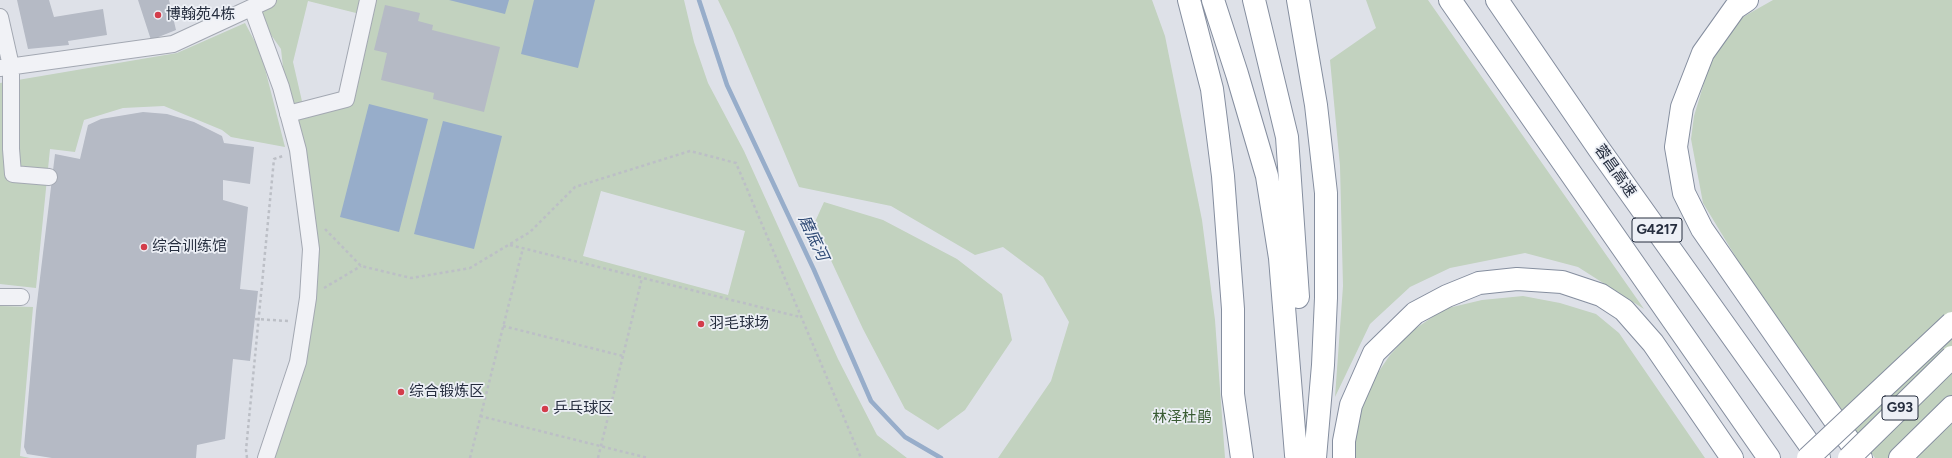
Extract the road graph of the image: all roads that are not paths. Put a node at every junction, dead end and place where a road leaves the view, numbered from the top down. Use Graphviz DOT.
graph roads {
  1 [pos="268,0"];
  2 [pos="368,0"];
  3 [pos="1189,0"];
  4 [pos="1213,0"];
  5 [pos="1254,0"];
  6 [pos="1298,0"];
  7 [pos="1450,0"];
  8 [pos="1497,0"];
  9 [pos="1747,0"];
  10 [pos="252,8"];
  11 [pos="0,16"];
  12 [pos="5,68"];
  13 [pos="288,114"];
  14 [pos="48,177"];
  15 [pos="0,297"];
  16 [pos="21,297"];
  17 [pos="1952,323"];
  18 [pos="1952,357"];
  19 [pos="1952,407"];
  20 [pos="1302,457"];
  21 [pos="266,458"];
  22 [pos="1242,458"];
  23 [pos="1344,458"];
  24 [pos="1732,458"];
  25 [pos="1769,458"];
  26 [pos="1808,458"];
  27 [pos="1819,458"];
  28 [pos="1849,458"];
  29 [pos="1861,458"];
  30 [pos="1900,458"];
  1 -- 10 [label="street"];
  2 -- 13 [label="street"];
  3 -- 22 [label="highway"];
  4 -- 20 [label="highway"];
  5 -- 20 [label="highway"];
  6 -- 20 [label="highway"];
  7 -- 25 [label="highway, G4217"];
  8 -- 27 [label="highway, 蓉昌高速 / G4217"];
  9 -- 29 [label="highway"];
  10 -- 12 [label="street"];
  10 -- 13 [label="street"];
  11 -- 12 [label="street"];
  12 -- 14 [label="street"];
  13 -- 21 [label="street"];
  15 -- 16 [label="street"];
  17 -- 26 [label="highway, bridge"];
  18 -- 28 [label="highway, G93, bridge"];
  19 -- 30 [label="highway, G93"];
  23 -- 24 [label="highway"];
}
